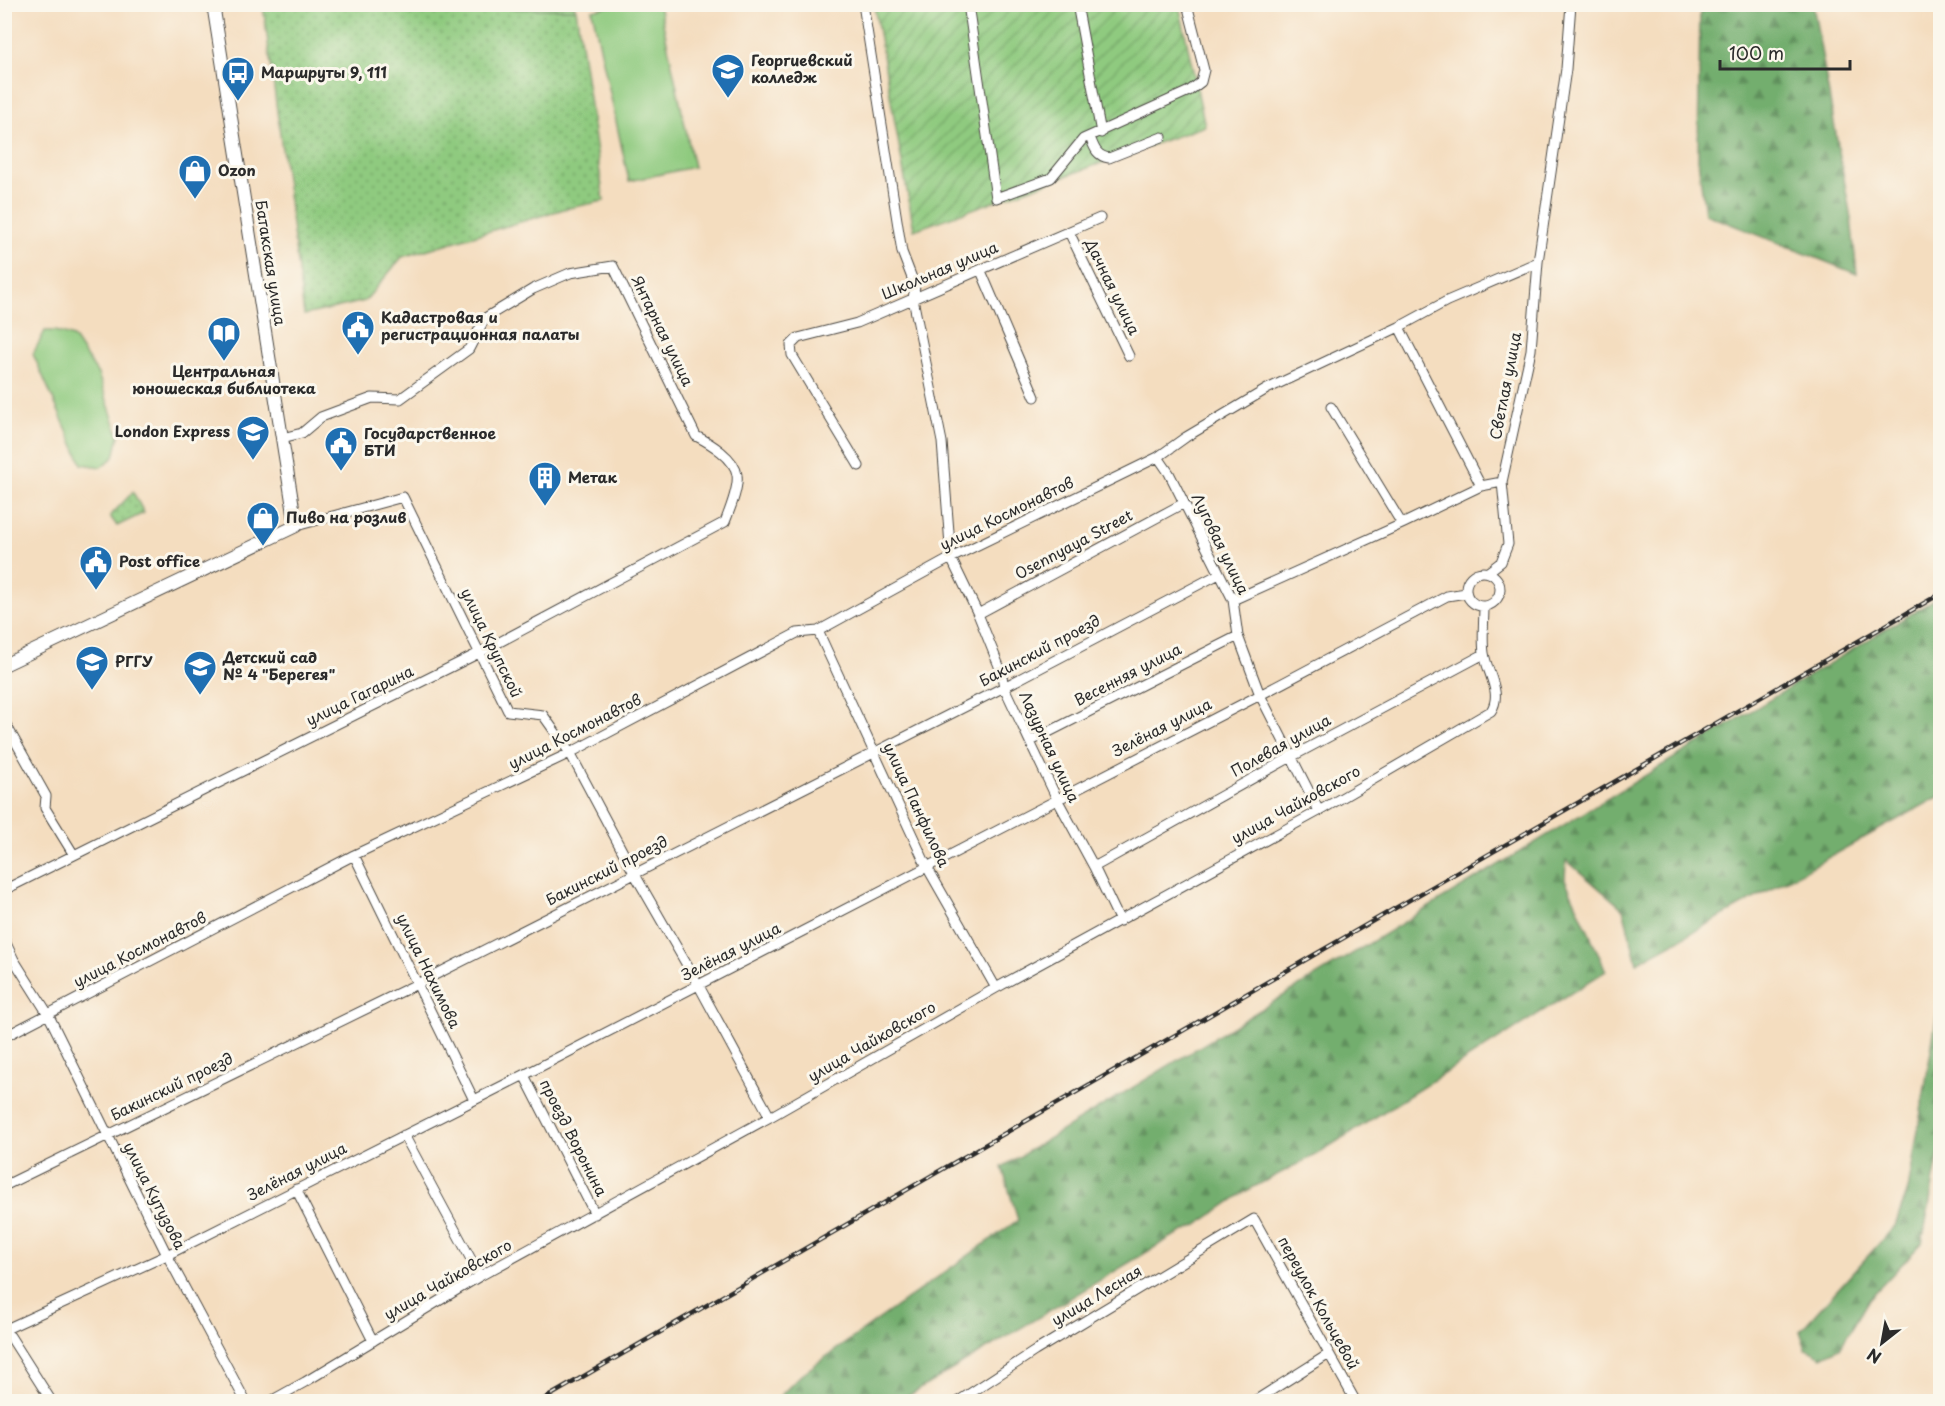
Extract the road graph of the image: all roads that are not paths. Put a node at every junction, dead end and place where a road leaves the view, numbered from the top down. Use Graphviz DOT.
graph roads {
  1 [pos="213,4"];
  2 [pos="863,4"];
  3 [pos="968,4"];
  4 [pos="1077,4"];
  5 [pos="1187,4"];
  6 [pos="1571,4"];
  7 [pos="1101,133"];
  8 [pos="1090,136"];
  9 [pos="1162,137"];
  10 [pos="1100,218"];
  11 [pos="1069,232"];
  12 [pos="1538,262"];
  13 [pos="981,271"];
  14 [pos="913,299"];
  15 [pos="1399,327"];
  16 [pos="1129,356"];
  17 [pos="1035,397"];
  18 [pos="1330,407"];
  19 [pos="282,438"];
  20 [pos="1158,457"];
  21 [pos="859,466"];
  22 [pos="1502,482"];
  23 [pos="1481,486"];
  24 [pos="1184,503"];
  25 [pos="725,522"];
  26 [pos="1402,524"];
  27 [pos="296,526"];
  28 [pos="951,558"];
  29 [pos="1488,572"];
  30 [pos="1219,574"];
  31 [pos="1466,594"];
  32 [pos="1233,600"];
  33 [pos="1484,606"];
  34 [pos="978,614"];
  35 [pos="818,631"];
  36 [pos="1238,636"];
  37 [pos="479,653"];
  38 [pos="1484,654"];
  39 [pos="4,665"];
  40 [pos="1004,687"];
  41 [pos="1260,695"];
  42 [pos="4,721"];
  43 [pos="1031,741"];
  44 [pos="875,752"];
  45 [pos="570,753"];
  46 [pos="1291,757"];
  47 [pos="1057,799"];
  48 [pos="1318,811"];
  49 [pos="74,855"];
  50 [pos="354,855"];
  51 [pos="927,867"];
  52 [pos="1094,867"];
  53 [pos="634,873"];
  54 [pos="4,890"];
  55 [pos="1120,921"];
  56 [pos="4,939"];
  57 [pos="417,984"];
  58 [pos="699,986"];
  59 [pos="996,988"];
  60 [pos="48,1014"];
  61 [pos="4,1037"];
  62 [pos="524,1075"];
  63 [pos="474,1100"];
  64 [pos="770,1117"];
  65 [pos="107,1135"];
  66 [pos="404,1135"];
  67 [pos="4,1186"];
  68 [pos="296,1190"];
  69 [pos="595,1214"];
  70 [pos="1254,1219"];
  71 [pos="167,1255"];
  72 [pos="480,1276"];
  73 [pos="4,1330"];
  74 [pos="4,1335"];
  75 [pos="373,1341"];
  76 [pos="1329,1354"];
  77 [pos="52,1401"];
  78 [pos="246,1401"];
  79 [pos="269,1401"];
  80 [pos="957,1401"];
  81 [pos="1253,1401"];
  82 [pos="1356,1401"];
  1 -- 19 [label="main road, Батакская улица"];
  2 -- 14 [label="street, Лазурная улица"];
  3 -- 8 [label="street"];
  4 -- 7 [label="street"];
  5 -- 7 [label="street"];
  6 -- 12 [label="street, Светлая улица"];
  7 -- 8 [label="street"];
  8 -- 9 [label="street"];
  10 -- 11 [label="street, Школьная улица"];
  11 -- 13 [label="street, Школьная улица"];
  11 -- 16 [label="street, Дачная улица"];
  12 -- 15 [label="street, улица Космонавтов"];
  12 -- 22 [label="street, Светлая улица"];
  13 -- 14 [label="street, Школьная улица"];
  13 -- 17 [label="street"];
  14 -- 21 [label="street, Школьная улица"];
  14 -- 28 [label="street, Лазурная улица"];
  15 -- 20 [label="street, улица Космонавтов"];
  15 -- 23 [label="street"];
  18 -- 26 [label="street"];
  19 -- 25 [label="street, Янтарная улица"];
  19 -- 27 [label="main road, Батакская улица"];
  20 -- 24 [label="street, Луговая улица"];
  20 -- 28 [label="street, улица Космонавтов"];
  22 -- 23 [label="street"];
  22 -- 29 [label="street, Светлая улица"];
  23 -- 26 [label="street"];
  24 -- 30 [label="street, Луговая улица"];
  24 -- 34 [label="street, Osennyaya Street"];
  25 -- 37 [label="street, улица Гагарина"];
  26 -- 32 [label="street"];
  27 -- 37 [label="street, улица Крупской"];
  27 -- 39 [label="main road"];
  28 -- 34 [label="street, Лазурная улица"];
  28 -- 35 [label="street, улица Космонавтов"];
  29 -- 31 [label="street"];
  29 -- 33 [label="street"];
  30 -- 32 [label="street, Луговая улица"];
  30 -- 40 [label="street, Бакинский проезд"];
  31 -- 33 [label="street"];
  31 -- 41 [label="street, Зелёная улица"];
  32 -- 36 [label="street, Луговая улица"];
  33 -- 38 [label="street"];
  34 -- 40 [label="street, Лазурная улица"];
  35 -- 44 [label="street, улица Панфилова"];
  35 -- 45 [label="street, улица Космонавтов"];
  36 -- 41 [label="street, Луговая улица"];
  36 -- 43 [label="street, Весенняя улица"];
  37 -- 45 [label="street, улица Крупской"];
  37 -- 49 [label="street, улица Гагарина"];
  38 -- 46 [label="street, Полевая улица"];
  38 -- 48 [label="street, улица Чайковского"];
  40 -- 43 [label="street, Лазурная улица"];
  40 -- 44 [label="street, Бакинский проезд"];
  41 -- 46 [label="street, Луговая улица"];
  41 -- 47 [label="street, Зелёная улица"];
  42 -- 49 [label="street"];
  43 -- 47 [label="street, Лазурная улица"];
  44 -- 51 [label="street, улица Панфилова"];
  44 -- 53 [label="street, Бакинский проезд"];
  45 -- 50 [label="street, улица Космонавтов"];
  45 -- 53 [label="street, улица Крупской"];
  46 -- 48 [label="street, Луговая улица"];
  46 -- 52 [label="street, Полевая улица"];
  47 -- 51 [label="street, Зелёная улица"];
  47 -- 52 [label="street, Лазурная улица"];
  48 -- 55 [label="street, улица Чайковского"];
  49 -- 54 [label="street, улица Гагарина"];
  50 -- 57 [label="street, улица Нахимова"];
  50 -- 60 [label="street, улица Космонавтов"];
  51 -- 58 [label="street, Зелёная улица"];
  51 -- 59 [label="street, улица Панфилова"];
  52 -- 55 [label="street, Лазурная улица"];
  53 -- 57 [label="street, Бакинский проезд"];
  53 -- 58 [label="street, улица Крупской"];
  55 -- 59 [label="street, улица Чайковского"];
  56 -- 60 [label="street, улица Кутузова"];
  57 -- 63 [label="street, улица Нахимова"];
  57 -- 65 [label="street, Бакинский проезд"];
  58 -- 62 [label="street, Зелёная улица"];
  58 -- 64 [label="street, улица Крупской"];
  59 -- 64 [label="street, улица Чайковского"];
  60 -- 61 [label="street, улица Космонавтов"];
  60 -- 65 [label="street, улица Кутузова"];
  62 -- 63 [label="street, Зелёная улица"];
  62 -- 69 [label="street, проезд Воронина"];
  63 -- 66 [label="street, Зелёная улица"];
  64 -- 69 [label="street, улица Чайковского"];
  65 -- 67 [label="street, Бакинский проезд"];
  65 -- 71 [label="street, улица Кутузова"];
  66 -- 68 [label="street, Зелёная улица"];
  66 -- 72 [label="street"];
  68 -- 71 [label="street, Зелёная улица"];
  68 -- 75 [label="street"];
  69 -- 72 [label="street, улица Чайковского"];
  70 -- 76 [label="street, переулок Кольцевой"];
  70 -- 80 [label="street, улица Лесная"];
  71 -- 73 [label="street, Зелёная улица"];
  71 -- 78 [label="street, улица Кутузова"];
  72 -- 75 [label="street, улица Чайковского"];
  74 -- 77 [label="street"];
  75 -- 79 [label="street, улица Чайковского"];
  76 -- 81 [label="street"];
  76 -- 82 [label="street, переулок Кольцевой"];
}
